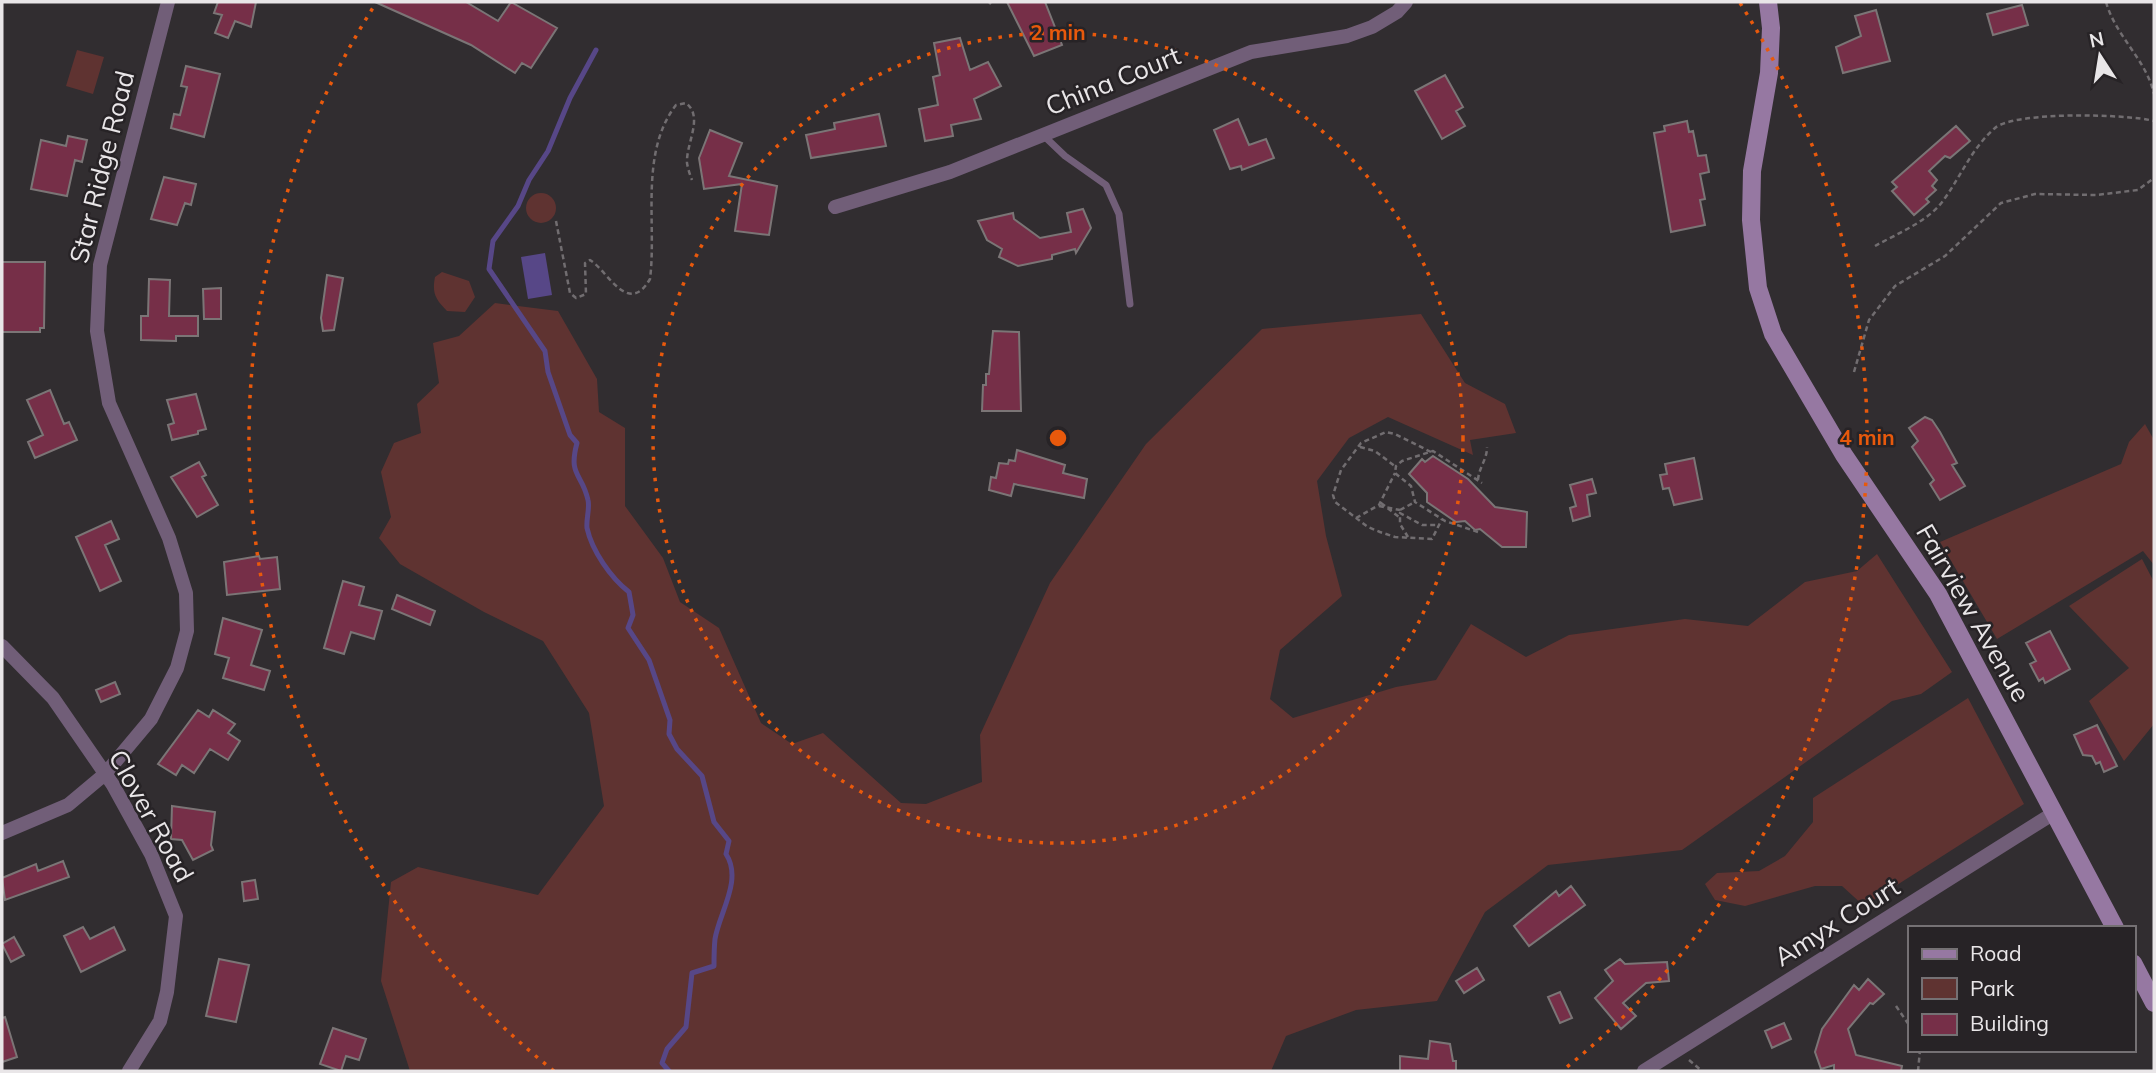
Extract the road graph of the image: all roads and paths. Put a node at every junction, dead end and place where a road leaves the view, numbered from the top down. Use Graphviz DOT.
graph roads {
  1 [pos="168,2"];
  2 [pos="1406,2"];
  3 [pos="1768,2"];
  4 [pos="2106,2"];
  5 [pos="2154,94"];
  6 [pos="2154,120"];
  7 [pos="1044,136"];
  8 [pos="2154,178"];
  9 [pos="692,180"];
  10 [pos="835,206"];
  11 [pos="556,221"];
  12 [pos="1875,246"];
  13 [pos="1130,304"];
  14 [pos="1854,372"];
  15 [pos="1357,446"];
  16 [pos="1487,447"];
  17 [pos="1431,452"];
  18 [pos="1396,467"];
  19 [pos="1395,473"];
  20 [pos="1415,502"];
  21 [pos="1379,505"];
  22 [pos="1400,513"];
  23 [pos="1356,518"];
  24 [pos="1442,519"];
  25 [pos="1438,525"];
  26 [pos="1478,532"];
  27 [pos="1408,537"];
  28 [pos="2,646"];
  29 [pos="105,774"];
  30 [pos="2054,813"];
  31 [pos="2,833"];
  32 [pos="2114,926"];
  33 [pos="2135,967"];
  34 [pos="2154,1003"];
  35 [pos="1896,1006"];
  36 [pos="1908,1024"];
  37 [pos="1920,1052"];
  38 [pos="129,1071"];
  39 [pos="1644,1071"];
  40 [pos="1918,1071"];
  1 -- 29 [label="street, Star Ridge Road"];
  2 -- 7 [label="street, China Court"];
  3 -- 30 [label="main road, Fairview Avenue"];
  4 -- 5 [label="path"];
  6 -- 12 [label="path"];
  7 -- 10 [label="street, China Court"];
  7 -- 13 [label="lane"];
  8 -- 14 [label="path"];
  9 -- 11 [label="path"];
  15 -- 17 [label="path"];
  15 -- 18 [label="path"];
  15 -- 23 [label="path"];
  16 -- 17 [label="path"];
  17 -- 18 [label="path"];
  18 -- 19 [label="path"];
  19 -- 20 [label="path"];
  19 -- 21 [label="path"];
  20 -- 22 [label="path"];
  20 -- 24 [label="path"];
  21 -- 22 [label="path"];
  21 -- 23 [label="path"];
  22 -- 25 [label="path"];
  22 -- 27 [label="path"];
  23 -- 27 [label="path"];
  24 -- 25 [label="path"];
  24 -- 26 [label="path"];
  25 -- 27 [label="path"];
  28 -- 29 [label="street, Clover Road"];
  29 -- 31 [label="street, Star Ridge Road"];
  29 -- 38 [label="street, Clover Road"];
  30 -- 32 [label="main road, Fairview Avenue"];
  30 -- 39 [label="street, Amyx Court"];
  33 -- 34 [label="main road"];
  35 -- 36 [label="path"];
  37 -- 40 [label="path"];
}
